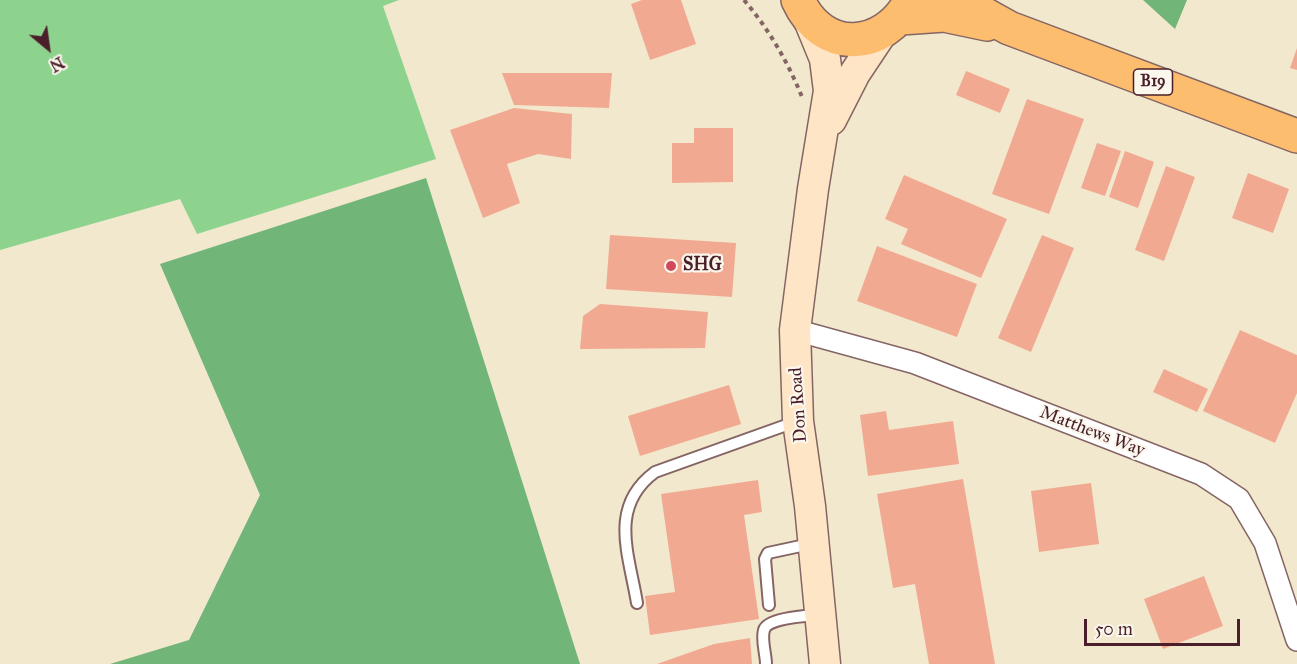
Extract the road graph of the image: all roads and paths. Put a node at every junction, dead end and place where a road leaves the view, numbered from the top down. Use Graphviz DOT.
graph roads {
  1 [pos="744,0"];
  2 [pos="959,0"];
  3 [pos="803,10"];
  4 [pos="898,18"];
  5 [pos="1009,28"];
  6 [pos="806,106"];
  7 [pos="1297,136"];
  8 [pos="822,146"];
  9 [pos="795,330"];
  10 [pos="798,421"];
  11 [pos="814,544"];
  12 [pos="637,603"];
  13 [pos="769,605"];
  14 [pos="820,614"];
  15 [pos="1297,640"];
  16 [pos="766,664"];
  17 [pos="825,664"];
  1 -- 6 [label="path"];
  2 -- 5 [label="main road, B19"];
  3 -- 4 [label="main road, B19"];
  3 -- 8 [label="main road, Don Road"];
  4 -- 5 [label="main road, B19"];
  4 -- 8 [label="main road, Don Road"];
  5 -- 7 [label="main road, B19"];
  8 -- 9 [label="main road, Don Road"];
  9 -- 10 [label="main road, Don Road"];
  9 -- 15 [label="street, Matthews Way"];
  10 -- 11 [label="main road, Don Road"];
  10 -- 12 [label="lane"];
  11 -- 13 [label="lane"];
  11 -- 14 [label="main road, Don Road"];
  14 -- 16 [label="lane"];
  14 -- 17 [label="main road, Don Road"];
}
